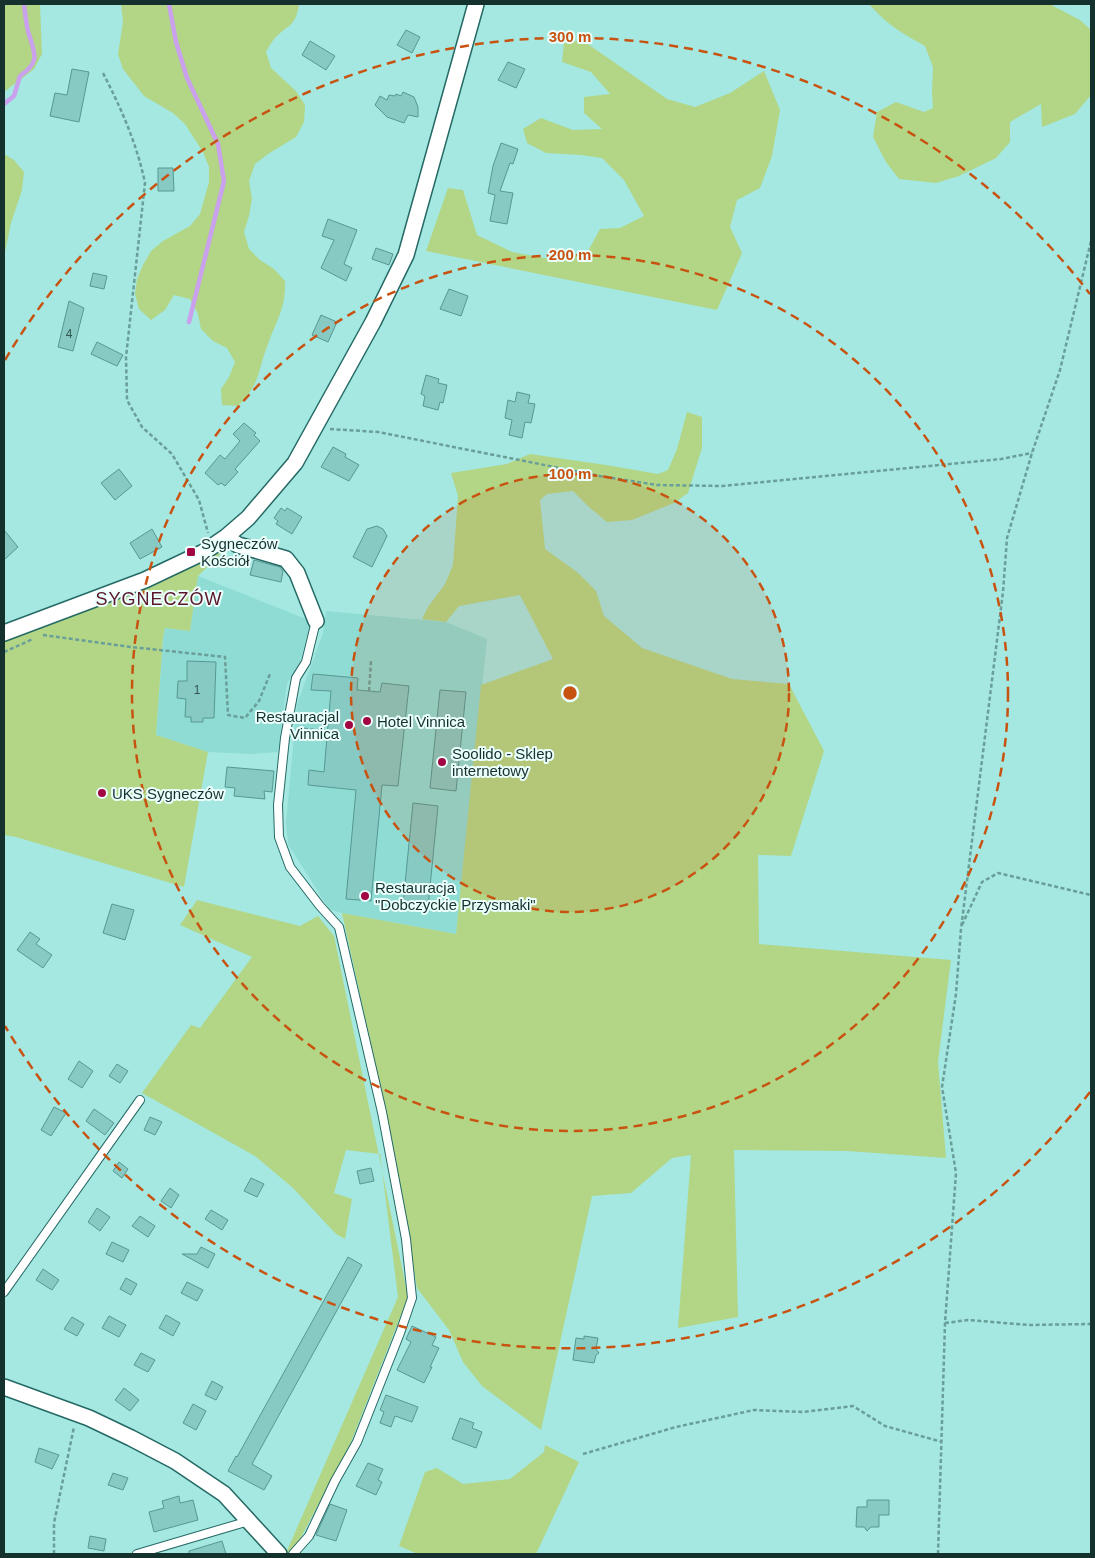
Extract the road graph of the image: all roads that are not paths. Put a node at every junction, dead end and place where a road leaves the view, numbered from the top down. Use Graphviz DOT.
graph roads {
  1 [pos="476,4"];
  2 [pos="226,537"];
  3 [pos="316,621"];
  4 [pos="4,633"];
  5 [pos="140,1100"];
  6 [pos="4,1292"];
  7 [pos="4,1387"];
  8 [pos="249,1521"];
  9 [pos="137,1554"];
  10 [pos="279,1554"];
  11 [pos="293,1554"];
  1 -- 2 [label="street"];
  2 -- 3 [label="street"];
  2 -- 4 [label="street"];
  3 -- 11 [label="lane"];
  5 -- 6 [label="lane"];
  7 -- 8 [label="street"];
  8 -- 9 [label="lane"];
  8 -- 10 [label="street"];
}
